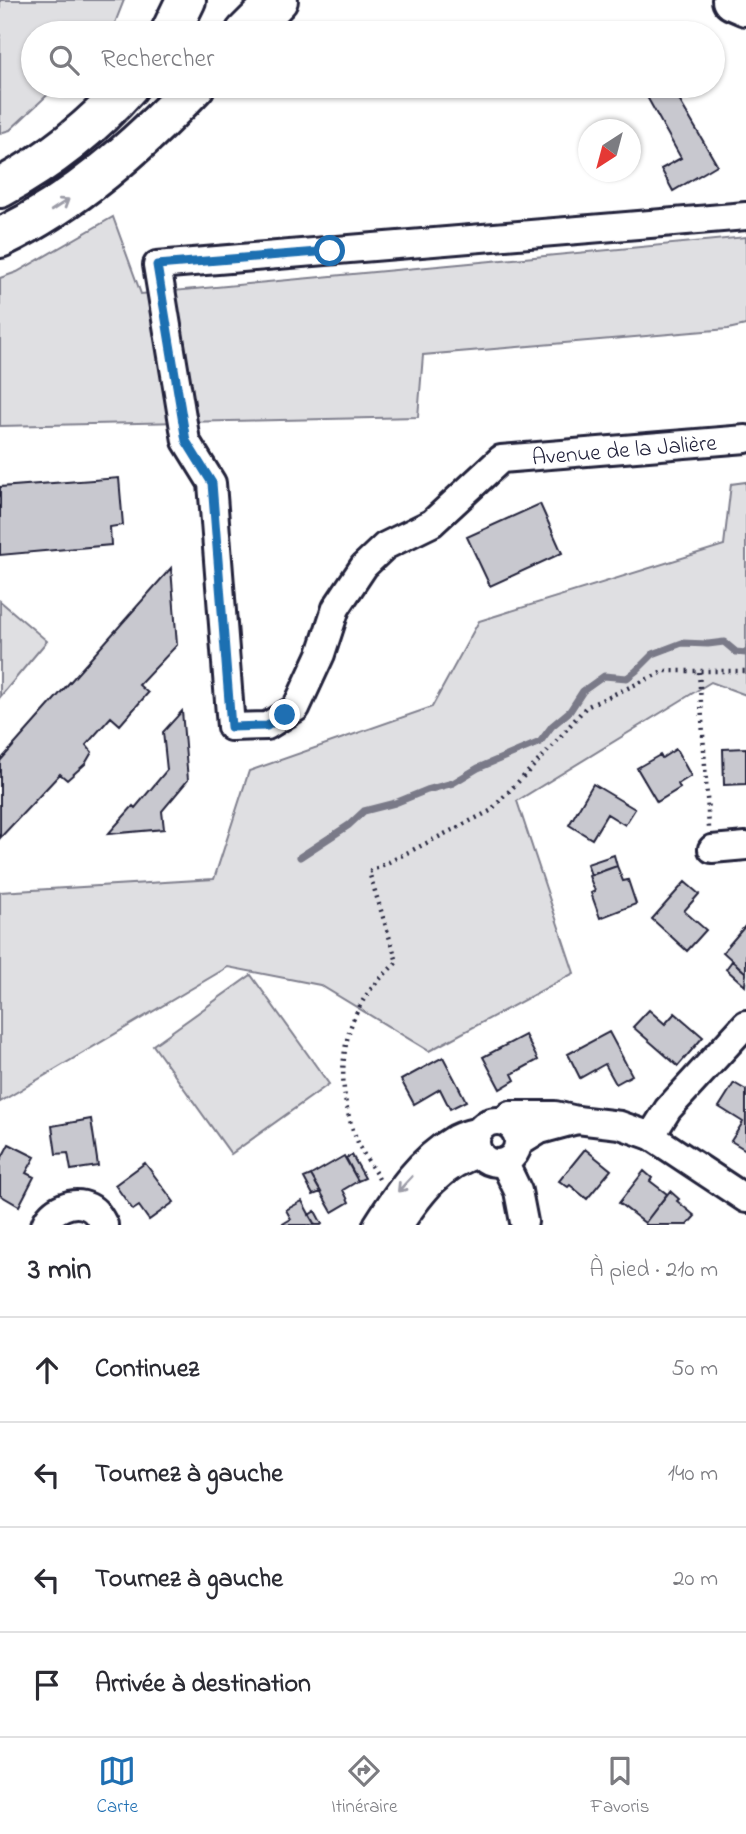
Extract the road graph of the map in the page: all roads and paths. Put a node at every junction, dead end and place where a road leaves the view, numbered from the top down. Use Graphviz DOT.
graph roads {
  1 [pos="186,0"];
  2 [pos="278,0"];
  3 [pos="732,0"];
  4 [pos="746,6"];
  5 [pos="176,21"];
  6 [pos="257,21"];
  7 [pos="117,98"];
  8 [pos="183,98"];
  9 [pos="0,188"];
  10 [pos="746,216"];
  11 [pos="0,238"];
  12 [pos="746,439"];
  13 [pos="746,671"];
  14 [pos="699,672"];
  15 [pos="746,846"];
  16 [pos="712,849"];
  17 [pos="746,1024"];
  18 [pos="577,1120"];
  19 [pos="651,1136"];
  20 [pos="496,1148"];
  21 [pos="746,1199"];
  22 [pos="396,1213"];
  23 [pos="524,1222"];
  24 [pos="45,1225"];
  25 [pos="104,1225"];
  26 [pos="377,1225"];
  1 -- 5 [label="highway"];
  2 -- 6 [label="highway"];
  3 -- 4 [label="highway"];
  7 -- 9 [label="highway"];
  11 -- 8 [label="highway, one-way"];
  10 -- 12 [label="street, Avenue de la Jalière"];
  13 -- 14 [label="path"];
  14 -- 16 [label="path"];
  14 -- 22 [label="path"];
  15 -- 16 [label="street"];
  17 -- 19 [label="street"];
  18 -- 19 [label="street"];
  18 -- 20 [label="street"];
  18 -- 20 [label="street"];
  19 -- 21 [label="street"];
  20 -- 22 [label="street"];
  20 -- 23 [label="street"];
  22 -- 26 [label="street"];
  24 -- 25 [label="street"];
}
